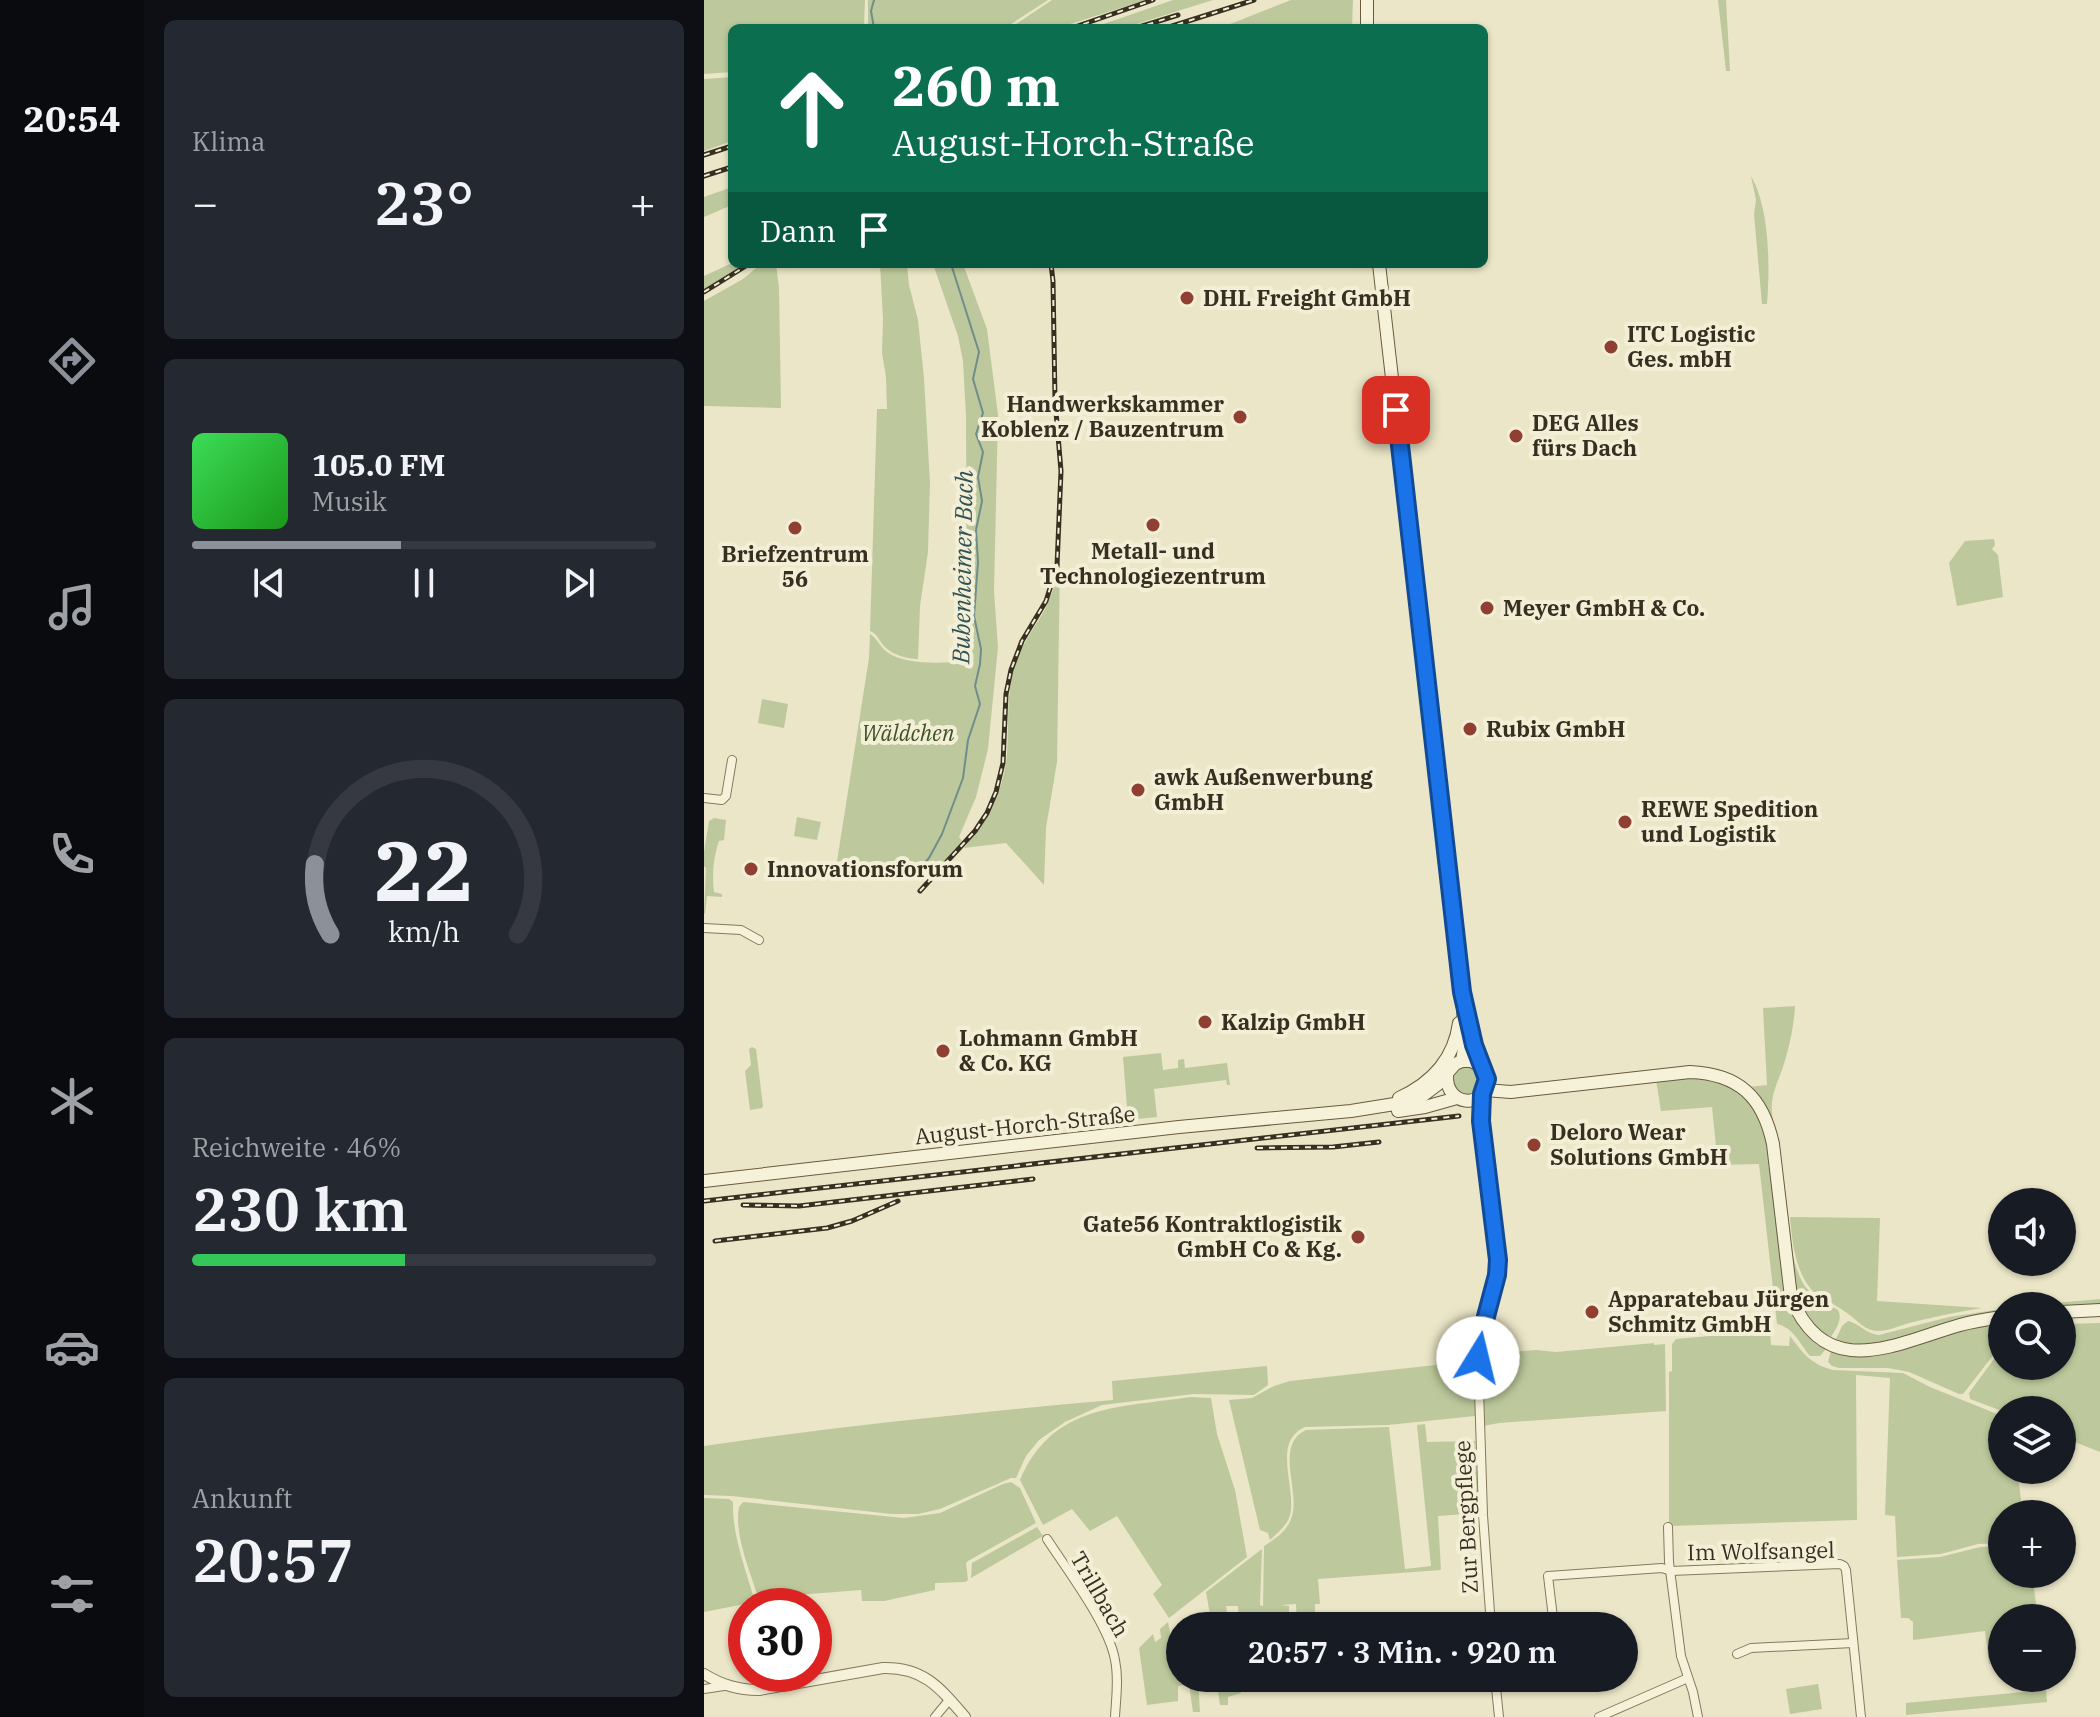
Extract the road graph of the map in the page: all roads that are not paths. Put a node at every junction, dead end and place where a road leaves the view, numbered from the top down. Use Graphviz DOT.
graph roads {
  1 [pos="1367,0"];
  2 [pos="1367,24"];
  3 [pos="1379,268"];
  4 [pos="732,760"];
  5 [pos="704,798"];
  6 [pos="704,928"];
  7 [pos="759,940"];
  8 [pos="1462,992"];
  9 [pos="1462,1061"];
  10 [pos="1483,1070"];
  11 [pos="1447,1076"];
  12 [pos="1519,1091"];
  13 [pos="1483,1092"];
  14 [pos="1459,1099"];
  15 [pos="1378,1106"];
  16 [pos="1351,1111"];
  17 [pos="1481,1121"];
  18 [pos="704,1181"];
  19 [pos="2100,1310"];
  20 [pos="2076,1311"];
  21 [pos="1988,1320"];
  22 [pos="1668,1527"];
  23 [pos="1047,1539"];
  24 [pos="1671,1571"];
  25 [pos="1490,1612"];
  26 [pos="1552,1612"];
  27 [pos="1853,1643"];
  28 [pos="1737,1654"];
  29 [pos="704,1674"];
  30 [pos="832,1677"];
  31 [pos="1688,1678"];
  32 [pos="724,1686"];
  33 [pos="728,1687"];
  34 [pos="704,1689"];
  35 [pos="1496,1692"];
  36 [pos="950,1699"];
  37 [pos="935,1717"];
  38 [pos="965,1717"];
  39 [pos="1115,1717"];
  40 [pos="1499,1717"];
  41 [pos="1599,1717"];
  42 [pos="1698,1717"];
  43 [pos="1861,1717"];
  1 -- 2 [label="main road"];
  3 -- 8 [label="main road"];
  4 -- 5 [label="street"];
  6 -- 7 [label="street"];
  8 -- 9 [label="main road"];
  8 -- 10 [label="main road"];
  8 -- 15 [label="main road"];
  9 -- 10 [label="main road"];
  9 -- 11 [label="main road, August-Horch-Straße"];
  10 -- 12 [label="main road"];
  10 -- 13 [label="main road"];
  11 -- 14 [label="main road"];
  11 -- 15 [label="main road, August-Horch-Straße"];
  12 -- 13 [label="main road, August-Horch-Straße"];
  12 -- 21 [label="main road, August-Horch-Straße"];
  13 -- 14 [label="main road, August-Horch-Straße"];
  13 -- 17 [label="street, Zur Bergpflege"];
  14 -- 16 [label="main road, August-Horch-Straße"];
  14 -- 17 [label="street"];
  15 -- 16 [label="main road, August-Horch-Straße"];
  16 -- 18 [label="main road, August-Horch-Straße"];
  17 -- 25 [label="street, Zur Bergpflege"];
  19 -- 20 [label="main road"];
  22 -- 24 [label="street"];
  23 -- 39 [label="street, Trillbach"];
  24 -- 26 [label="street"];
  24 -- 27 [label="street, Im Wolfsangel"];
  24 -- 31 [label="street"];
  27 -- 28 [label="street"];
  27 -- 43 [label="street, Im Wolfsangel"];
  29 -- 32 [label="street"];
  30 -- 36 [label="street"];
  31 -- 41 [label="street"];
  31 -- 42 [label="street"];
  32 -- 33 [label="street"];
  32 -- 34 [label="street"];
  35 -- 40 [label="street"];
  36 -- 37 [label="street"];
  36 -- 38 [label="street"];
}
